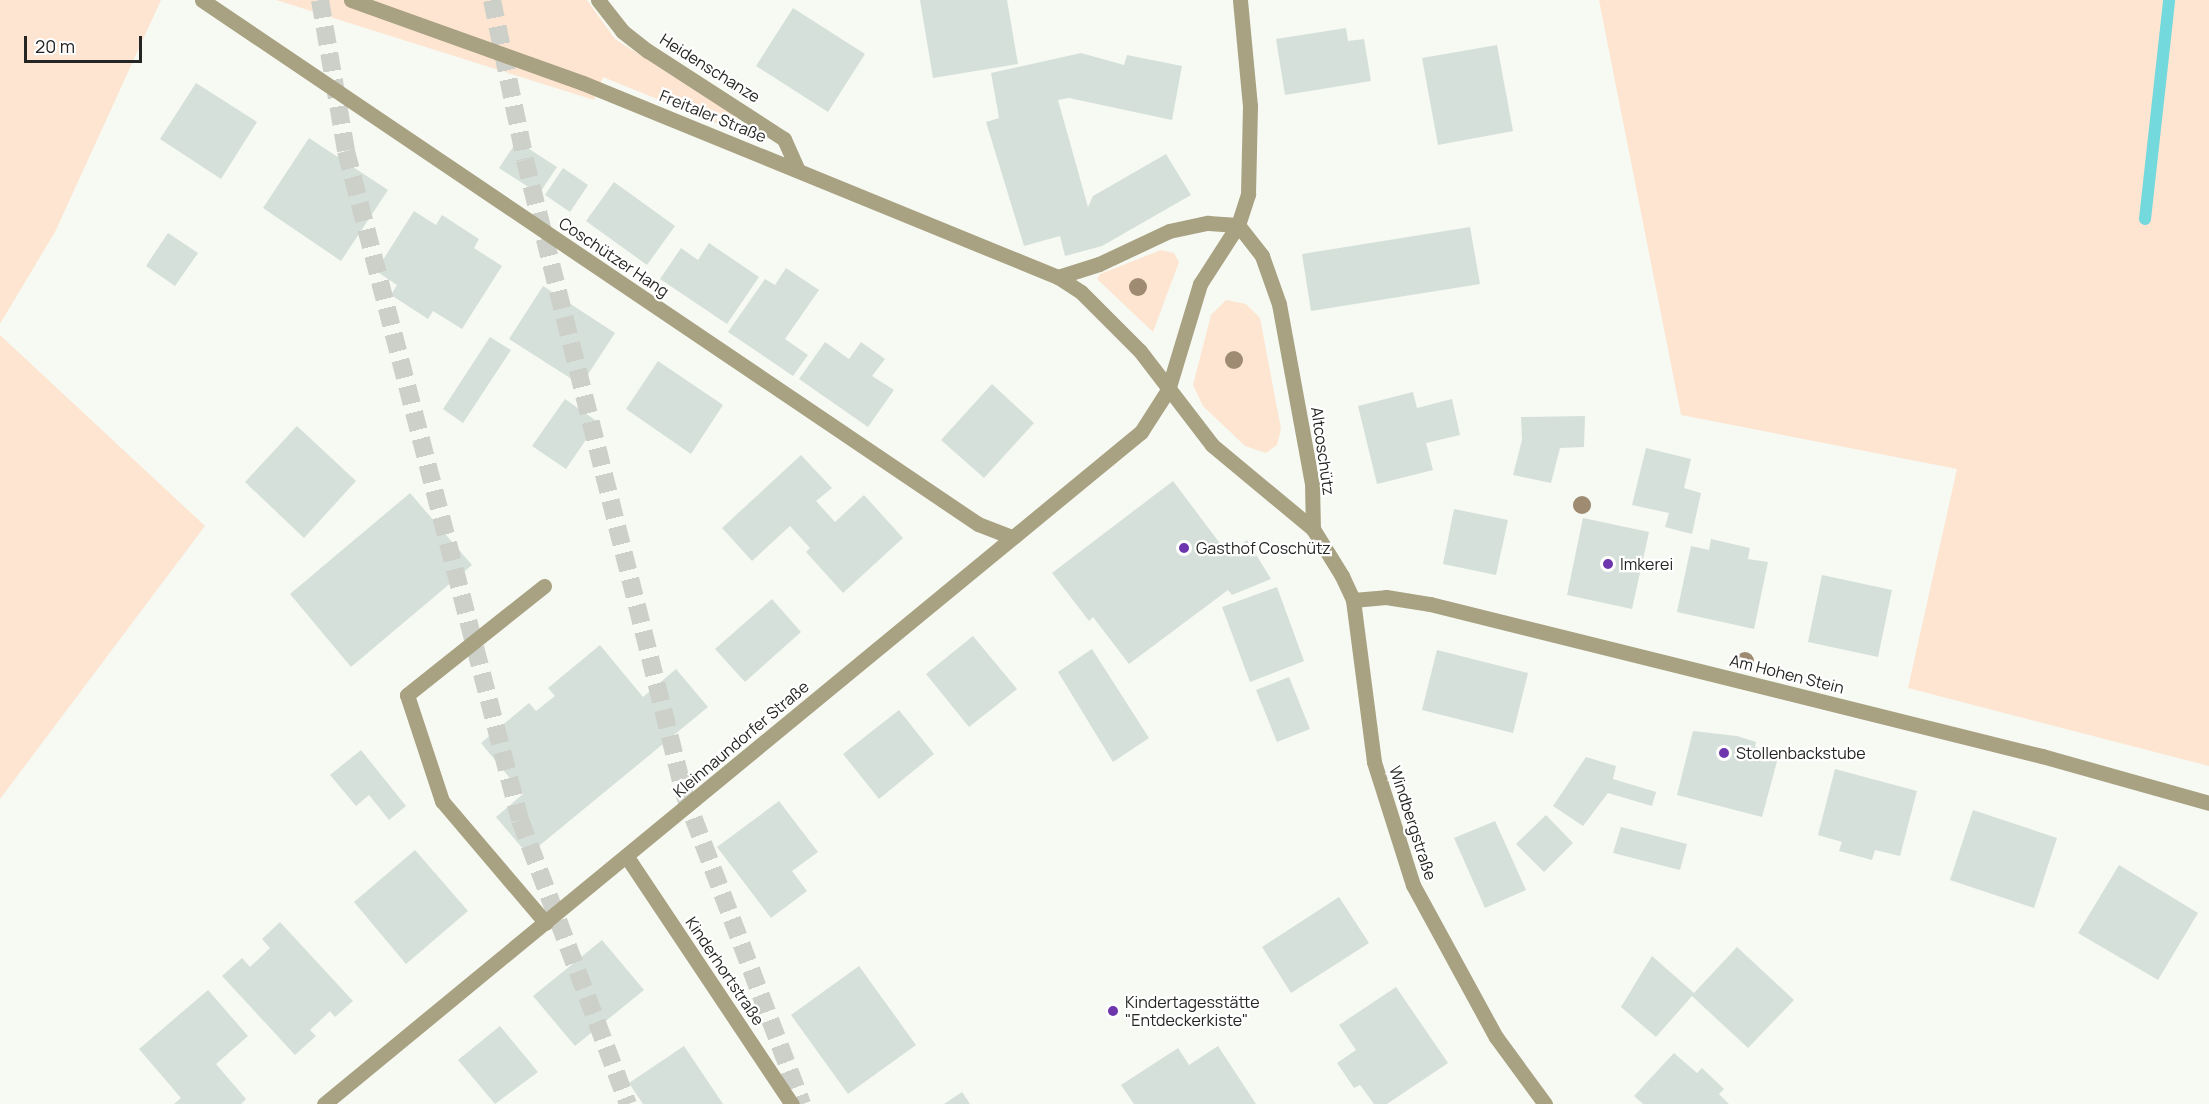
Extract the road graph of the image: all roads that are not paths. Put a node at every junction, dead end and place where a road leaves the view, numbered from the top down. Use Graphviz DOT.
graph roads {
  1 [pos="202,0"];
  2 [pos="351,0"];
  3 [pos="598,0"];
  4 [pos="1240,0"];
  5 [pos="798,170"];
  6 [pos="1238,225"];
  7 [pos="1058,277"];
  8 [pos="1168,390"];
  9 [pos="1313,529"];
  10 [pos="1011,536"];
  11 [pos="544,586"];
  12 [pos="1353,600"];
  13 [pos="2208,805"];
  14 [pos="627,857"];
  15 [pos="546,923"];
  16 [pos="324,1104"];
  17 [pos="792,1104"];
  18 [pos="1545,1104"];
  1 -- 10 [label="street, Coschützer Hang"];
  2 -- 5 [label="street, Freitaler Straße"];
  3 -- 5 [label="street, Heidenschanze"];
  4 -- 6 [label="street"];
  5 -- 7 [label="street, Freitaler Straße"];
  6 -- 7 [label="street"];
  6 -- 8 [label="street"];
  6 -- 9 [label="street, Altcoschütz"];
  7 -- 8 [label="street"];
  8 -- 9 [label="street"];
  8 -- 10 [label="street, Kleinnaundorfer Straße"];
  9 -- 12 [label="street, Windbergstraße"];
  10 -- 14 [label="street, Kleinnaundorfer Straße"];
  11 -- 15 [label="street"];
  12 -- 13 [label="street, Am Hohen Stein"];
  12 -- 18 [label="street, Windbergstraße"];
  14 -- 15 [label="street, Kleinnaundorfer Straße"];
  14 -- 17 [label="street, Kinderhortstraße"];
  15 -- 16 [label="street, Kleinnaundorfer Straße"];
}
